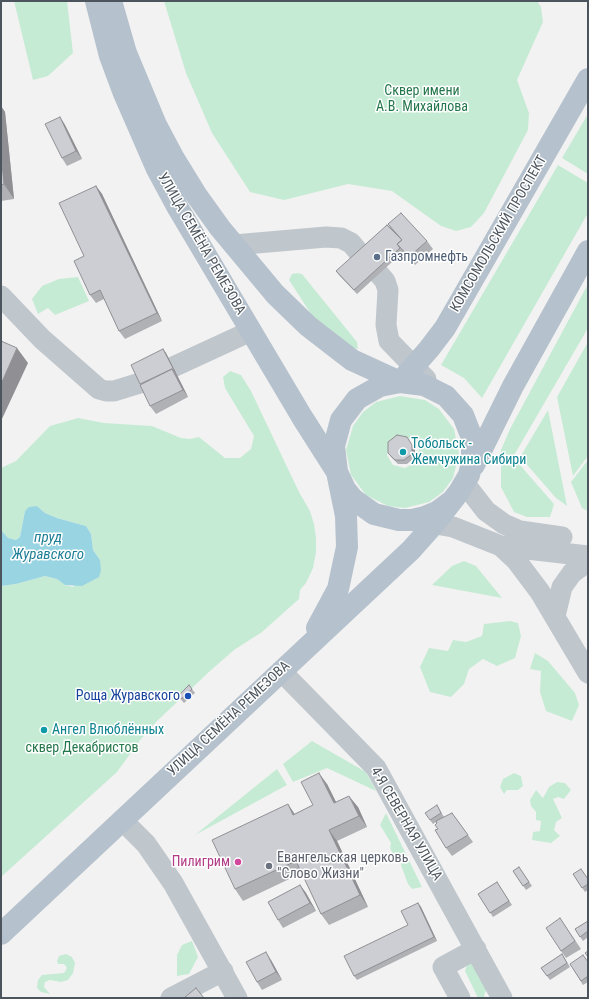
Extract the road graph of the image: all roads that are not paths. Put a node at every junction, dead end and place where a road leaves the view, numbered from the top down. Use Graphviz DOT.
graph roads {
  1 [pos="96,1"];
  2 [pos="111,1"];
  3 [pos="588,79"];
  4 [pos="234,245"];
  5 [pos="588,250"];
  6 [pos="362,255"];
  7 [pos="379,274"];
  8 [pos="1,296"];
  9 [pos="252,331"];
  10 [pos="173,367"];
  11 [pos="407,374"];
  12 [pos="140,383"];
  13 [pos="337,472"];
  14 [pos="462,486"];
  15 [pos="412,520"];
  16 [pos="434,523"];
  17 [pos="588,543"];
  18 [pos="501,546"];
  19 [pos="588,556"];
  20 [pos="588,561"];
  21 [pos="555,616"];
  22 [pos="288,664"];
  23 [pos="588,673"];
  24 [pos="122,820"];
  25 [pos="1,934"];
  26 [pos="476,949"];
  27 [pos="223,971"];
  28 [pos="171,998"];
  29 [pos="237,998"];
  30 [pos="460,998"];
  31 [pos="502,998"];
  1 -- 9 [label="main road, УЛИЦА СЕМЁНА РЕМЕЗОВА"];
  2 -- 4 [label="main road, УЛИЦА СЕМЁНА РЕМЕЗОВА"];
  3 -- 11 [label="main road, КОМСОМОЛЬСКИЙ ПРОСПЕКТ"];
  4 -- 6 [label="street"];
  4 -- 11 [label="main road, УЛИЦА СЕМЁНА РЕМЕЗОВА"];
  5 -- 14 [label="main road"];
  7 -- 11 [label="street"];
  8 -- 12 [label="street"];
  9 -- 10 [label="street"];
  9 -- 13 [label="main road, УЛИЦА СЕМЁНА РЕМЕЗОВА"];
  11 -- 13 [label="main road"];
  11 -- 14 [label="main road"];
  13 -- 15 [label="main road"];
  13 -- 22 [label="main road"];
  14 -- 15 [label="main road"];
  14 -- 16 [label="main road, УЛИЦА СЕМЁНА РЕМЕЗОВА"];
  14 -- 17 [label="street"];
  15 -- 16 [label="street"];
  16 -- 18 [label="street"];
  16 -- 22 [label="main road, УЛИЦА СЕМЁНА РЕМЕЗОВА"];
  18 -- 19 [label="street"];
  18 -- 21 [label="street"];
  20 -- 21 [label="street"];
  21 -- 23 [label="street"];
  22 -- 24 [label="main road, УЛИЦА СЕМЁНА РЕМЕЗОВА"];
  22 -- 26 [label="street, 4-Я СЕВЕРНАЯ УЛИЦА"];
  24 -- 25 [label="main road, УЛИЦА СЕМЁНА РЕМЕЗОВА"];
  24 -- 27 [label="street"];
  26 -- 30 [label="street"];
  26 -- 31 [label="street, 4-Я СЕВЕРНАЯ УЛИЦА"];
  27 -- 28 [label="street"];
  27 -- 29 [label="street"];
}
